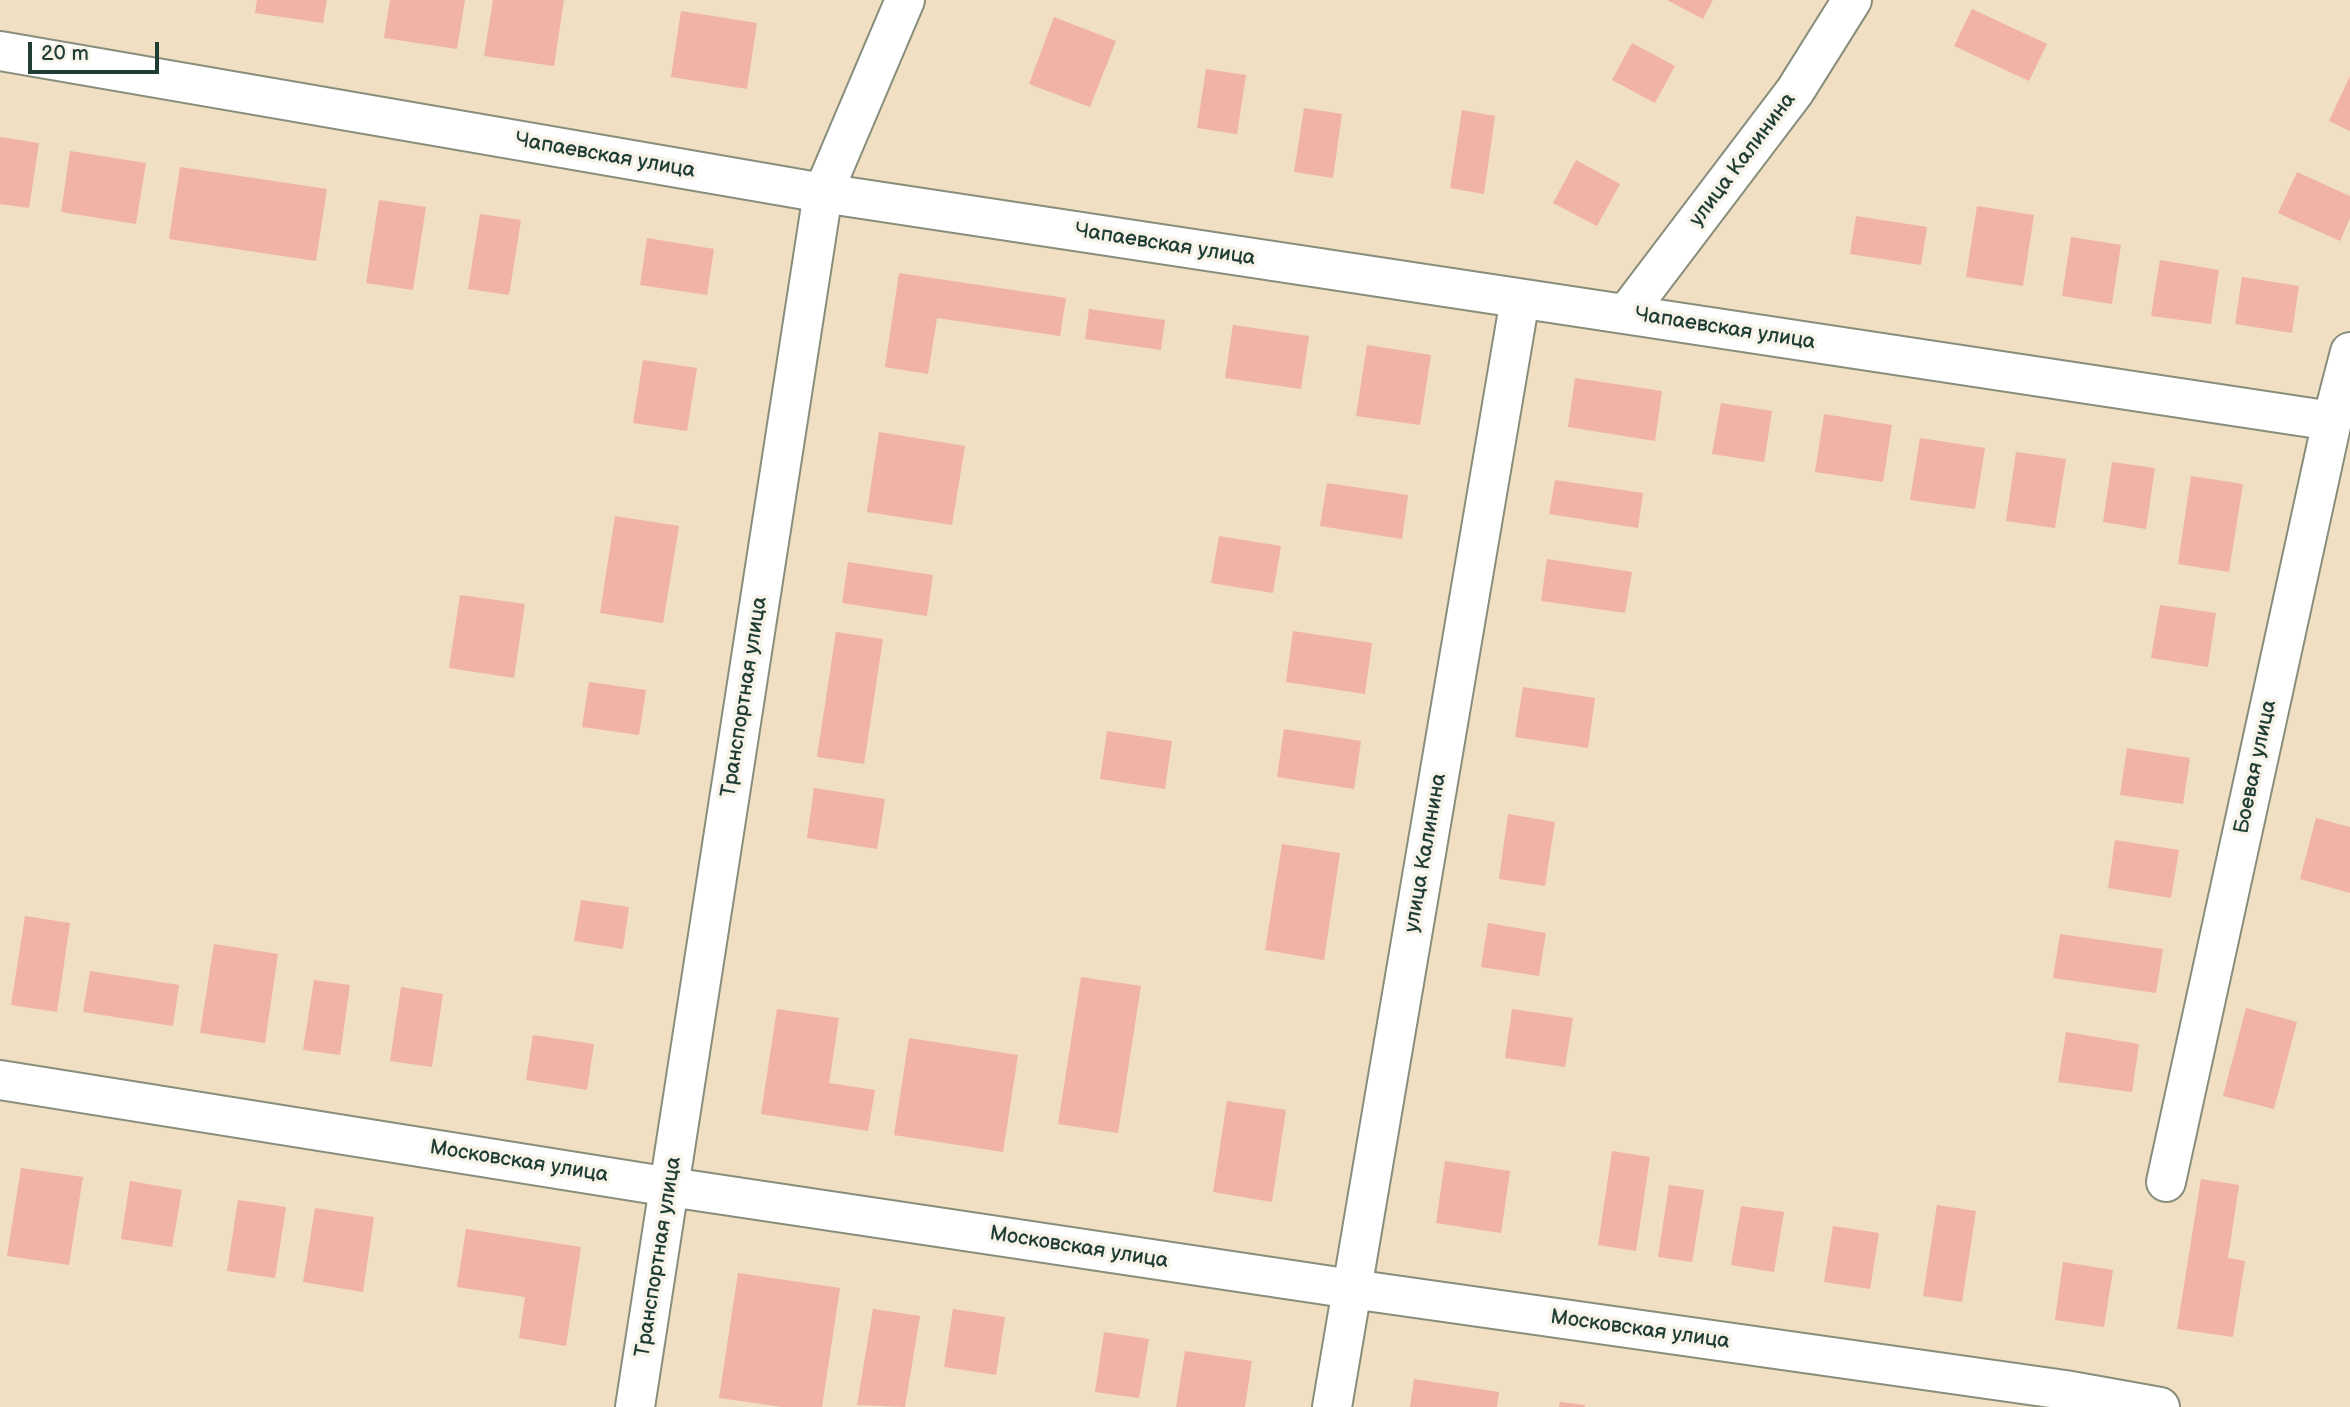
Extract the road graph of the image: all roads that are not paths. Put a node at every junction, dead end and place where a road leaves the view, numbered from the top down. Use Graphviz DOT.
graph roads {
  1 [pos="905,0"];
  2 [pos="1852,0"];
  3 [pos="0,51"];
  4 [pos="823,193"];
  5 [pos="1520,299"];
  6 [pos="1626,314"];
  7 [pos="2350,352"];
  8 [pos="2332,421"];
  9 [pos="0,1080"];
  10 [pos="2166,1182"];
  11 [pos="670,1186"];
  12 [pos="1352,1289"];
  13 [pos="2063,1398"];
  14 [pos="635,1407"];
  15 [pos="1332,1407"];
  16 [pos="2160,1407"];
  1 -- 4 [label="street, Транспортная улица"];
  2 -- 6 [label="street, улица Калинина"];
  3 -- 4 [label="street, Чапаевская улица"];
  4 -- 5 [label="street, Чапаевская улица"];
  4 -- 11 [label="street, Транспортная улица"];
  5 -- 6 [label="street, Чапаевская улица"];
  5 -- 12 [label="street, улица Калинина"];
  6 -- 8 [label="street, Чапаевская улица"];
  7 -- 8 [label="street, Боевая улица"];
  8 -- 10 [label="street, Боевая улица"];
  9 -- 11 [label="street, Московская улица"];
  11 -- 12 [label="street, Московская улица"];
  11 -- 14 [label="street, Транспортная улица"];
  12 -- 13 [label="street, Московская улица"];
  12 -- 15 [label="street, улица Калинина"];
  13 -- 16 [label="street, Московская улица"];
}
